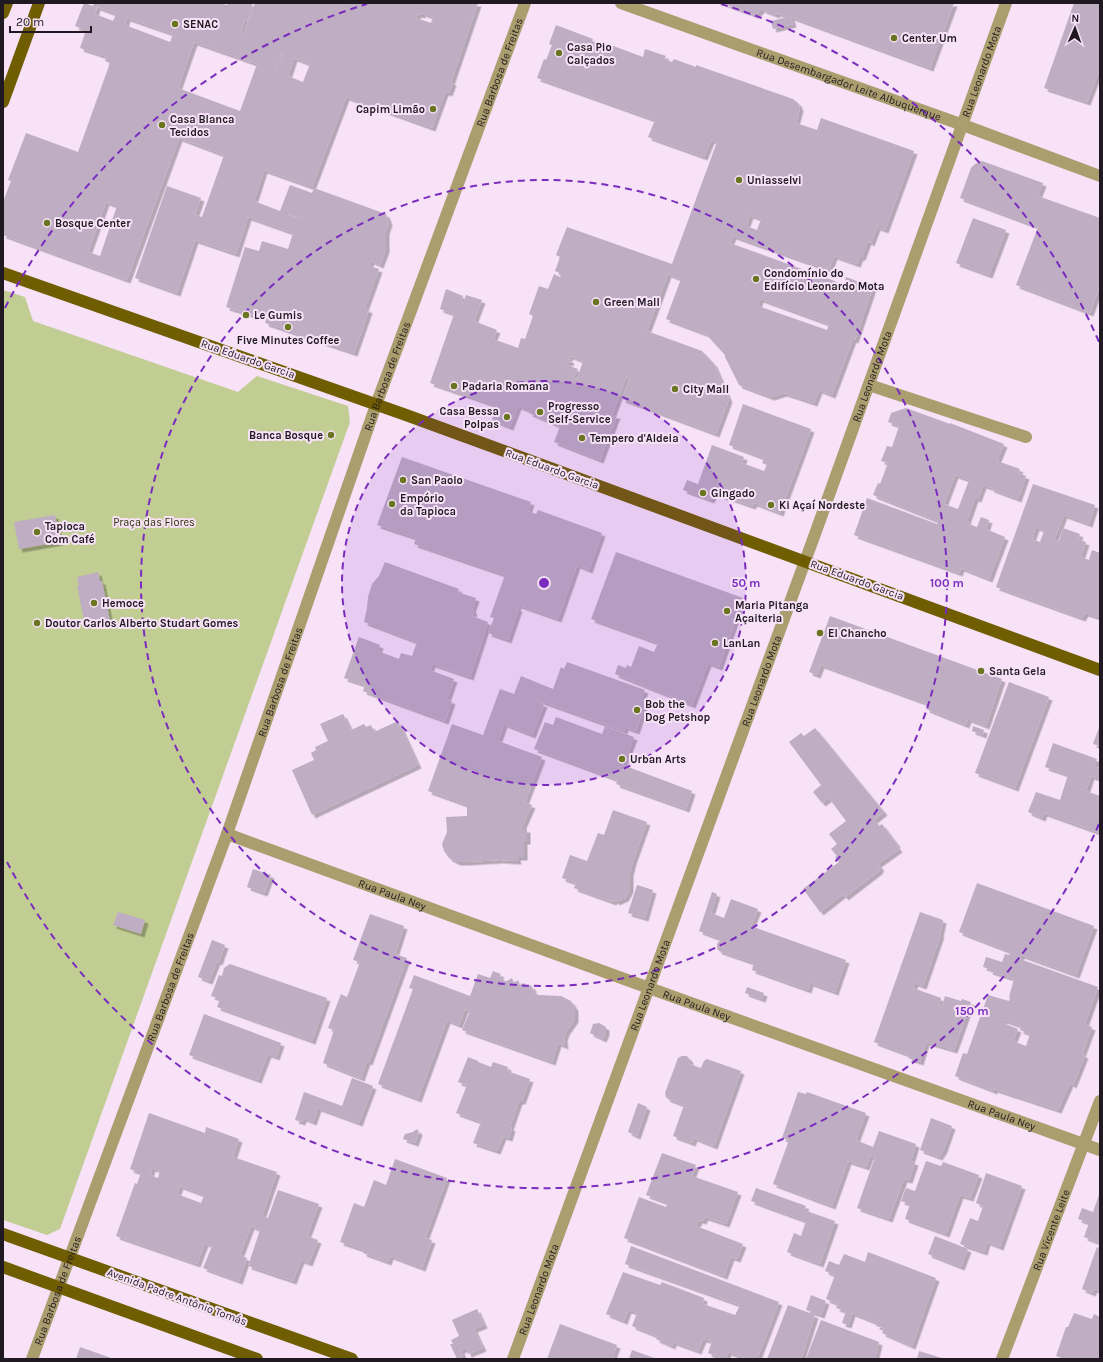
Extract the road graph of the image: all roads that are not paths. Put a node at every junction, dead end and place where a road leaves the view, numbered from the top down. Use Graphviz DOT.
graph roads {
  1 [pos="7,3"];
  2 [pos="39,3"];
  3 [pos="525,3"];
  4 [pos="621,3"];
  5 [pos="1006,3"];
  6 [pos="3,13"];
  7 [pos="3,102"];
  8 [pos="963,125"];
  9 [pos="1100,176"];
  10 [pos="3,273"];
  11 [pos="869,385"];
  12 [pos="376,405"];
  13 [pos="1026,437"];
  14 [pos="805,561"];
  15 [pos="1100,670"];
  16 [pos="226,834"];
  17 [pos="649,988"];
  18 [pos="1100,1100"];
  19 [pos="1084,1144"];
  20 [pos="1100,1150"];
  21 [pos="3,1234"];
  22 [pos="69,1258"];
  23 [pos="3,1267"];
  24 [pos="58,1288"];
  25 [pos="32,1359"];
  26 [pos="257,1359"];
  27 [pos="352,1359"];
  28 [pos="513,1359"];
  29 [pos="1002,1359"];
  1 -- 6 [label="main road"];
  2 -- 7 [label="main road"];
  3 -- 12 [label="street, Rua Barbosa de Freitas"];
  4 -- 8 [label="street, Rua Desembargador Leite Albuquerque"];
  5 -- 8 [label="street, Rua Leonardo Mota"];
  8 -- 9 [label="street, Rua Desembargador Leite Albuquerque"];
  8 -- 11 [label="street, Rua Leonardo Mota"];
  10 -- 12 [label="main road, Rua Eduardo Garcia"];
  11 -- 13 [label="street"];
  11 -- 14 [label="street, Rua Leonardo Mota"];
  12 -- 14 [label="main road, Rua Eduardo Garcia"];
  12 -- 16 [label="street, Rua Barbosa de Freitas"];
  14 -- 15 [label="main road, Rua Eduardo Garcia"];
  14 -- 17 [label="street, Rua Leonardo Mota"];
  16 -- 17 [label="street, Rua Paula Ney"];
  16 -- 22 [label="street, Rua Barbosa de Freitas"];
  17 -- 19 [label="street, Rua Paula Ney"];
  17 -- 28 [label="street, Rua Leonardo Mota"];
  18 -- 19 [label="street, Rua Vicente Leite"];
  19 -- 20 [label="street, Rua Paula Ney"];
  19 -- 29 [label="street, Rua Vicente Leite"];
  21 -- 22 [label="main road, Avenida Padre Antônio Tomás"];
  22 -- 24 [label="street, Rua Barbosa de Freitas"];
  22 -- 27 [label="main road, Avenida Padre Antônio Tomás"];
  23 -- 24 [label="main road"];
  24 -- 25 [label="street, Rua Barbosa de Freitas"];
  24 -- 26 [label="main road"];
}
